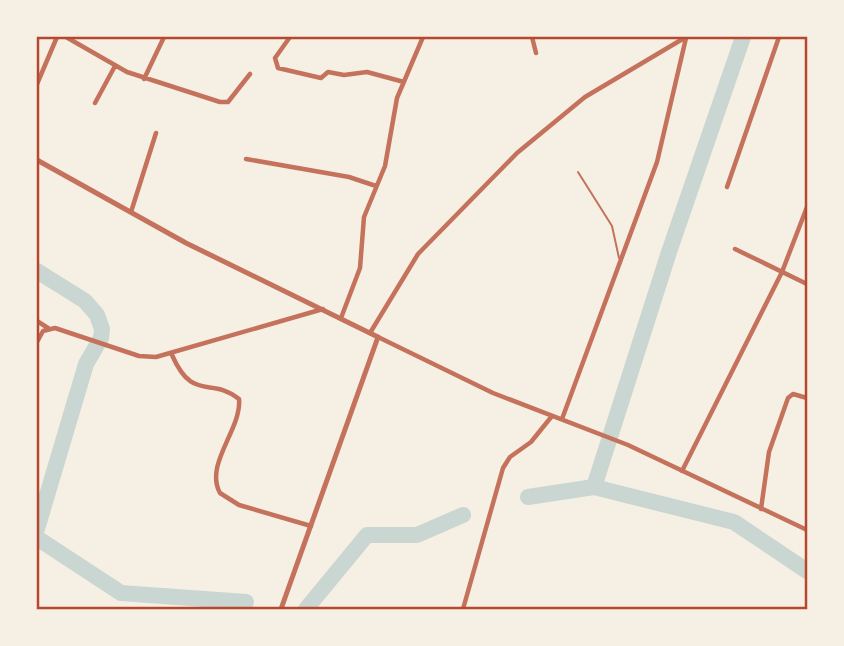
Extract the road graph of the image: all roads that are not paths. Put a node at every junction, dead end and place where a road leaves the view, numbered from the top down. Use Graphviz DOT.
graph roads {
  1 [pos="57,37"];
  2 [pos="66,37"];
  3 [pos="164,37"];
  4 [pos="290,37"];
  5 [pos="423,37"];
  6 [pos="532,37"];
  7 [pos="687,37"];
  8 [pos="779,37"];
  9 [pos="536,53"];
  10 [pos="115,66"];
  11 [pos="250,74"];
  12 [pos="144,79"];
  13 [pos="404,82"];
  14 [pos="37,84"];
  15 [pos="95,103"];
  16 [pos="156,133"];
  17 [pos="246,159"];
  18 [pos="37,160"];
  19 [pos="578,172"];
  20 [pos="376,186"];
  21 [pos="727,187"];
  22 [pos="807,206"];
  23 [pos="131,214"];
  24 [pos="735,249"];
  25 [pos="620,263"];
  26 [pos="782,272"];
  27 [pos="807,284"];
  28 [pos="324,308"];
  29 [pos="341,318"];
  30 [pos="37,321"];
  31 [pos="48,328"];
  32 [pos="370,332"];
  33 [pos="377,337"];
  34 [pos="37,342"];
  35 [pos="172,355"];
  36 [pos="807,398"];
  37 [pos="552,415"];
  38 [pos="562,419"];
  39 [pos="682,471"];
  40 [pos="761,509"];
  41 [pos="310,526"];
  42 [pos="807,530"];
  43 [pos="281,609"];
  44 [pos="463,609"];
  1 -- 14 [label="street"];
  2 -- 10 [label="street"];
  3 -- 12 [label="street"];
  4 -- 13 [label="street"];
  5 -- 13 [label="street"];
  6 -- 9 [label="street"];
  7 -- 25 [label="street"];
  7 -- 32 [label="street"];
  8 -- 21 [label="street"];
  10 -- 12 [label="street"];
  10 -- 15 [label="street"];
  11 -- 12 [label="street"];
  13 -- 20 [label="street"];
  16 -- 23 [label="street"];
  17 -- 20 [label="street"];
  18 -- 23 [label="street"];
  19 -- 25 [label="lane"];
  20 -- 29 [label="street"];
  22 -- 26 [label="street"];
  23 -- 28 [label="street"];
  24 -- 26 [label="street"];
  25 -- 38 [label="street"];
  26 -- 27 [label="street"];
  26 -- 39 [label="street"];
  28 -- 29 [label="street"];
  28 -- 35 [label="street"];
  29 -- 32 [label="street"];
  30 -- 31 [label="street"];
  31 -- 34 [label="street"];
  31 -- 35 [label="street"];
  32 -- 33 [label="street"];
  33 -- 37 [label="street"];
  33 -- 41 [label="street"];
  35 -- 41 [label="street"];
  36 -- 40 [label="street"];
  37 -- 38 [label="street"];
  37 -- 44 [label="street"];
  38 -- 39 [label="street"];
  39 -- 40 [label="street"];
  40 -- 42 [label="street"];
  41 -- 43 [label="street"];
}
